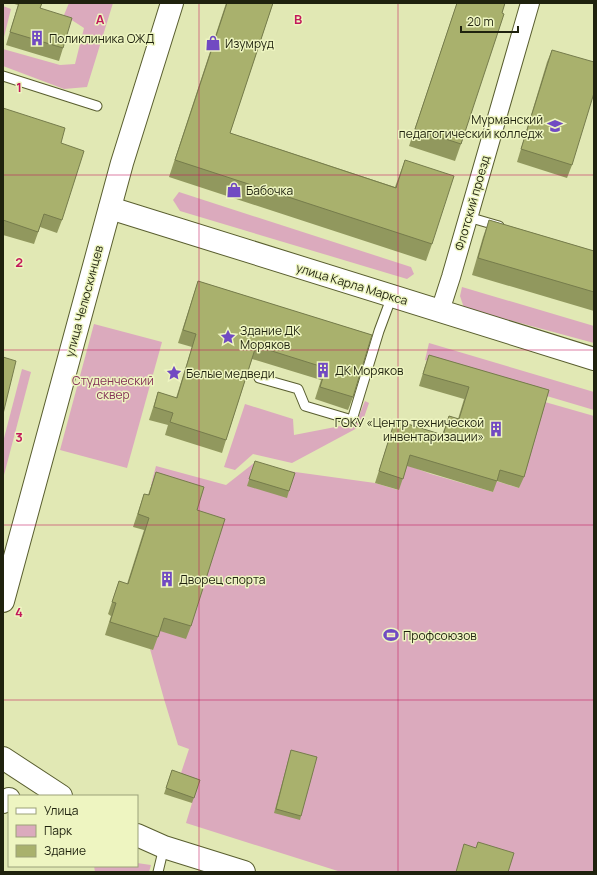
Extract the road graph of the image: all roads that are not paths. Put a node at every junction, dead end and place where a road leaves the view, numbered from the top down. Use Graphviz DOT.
graph roads {
  1 [pos="172,3"];
  2 [pos="530,3"];
  3 [pos="3,76"];
  4 [pos="97,106"];
  5 [pos="110,208"];
  6 [pos="468,217"];
  7 [pos="505,228"];
  8 [pos="392,296"];
  9 [pos="440,311"];
  10 [pos="594,359"];
  11 [pos="259,378"];
  12 [pos="3,601"];
  13 [pos="3,758"];
  14 [pos="59,795"];
  15 [pos="138,835"];
  16 [pos="164,846"];
  17 [pos="158,872"];
  18 [pos="244,872"];
  1 -- 5 [label="street, улица Челюскинцев"];
  2 -- 6 [label="street, Флотский проезд"];
  3 -- 4 [label="lane"];
  5 -- 8 [label="street, улица Карла Маркса"];
  5 -- 12 [label="street, улица Челюскинцев"];
  6 -- 7 [label="lane"];
  6 -- 9 [label="street, Флотский проезд"];
  8 -- 9 [label="street, улица Карла Маркса"];
  8 -- 11 [label="lane"];
  9 -- 10 [label="street, улица Карла Маркса"];
  13 -- 14 [label="street"];
  15 -- 16 [label="street"];
  16 -- 17 [label="lane"];
  16 -- 18 [label="street"];
}
